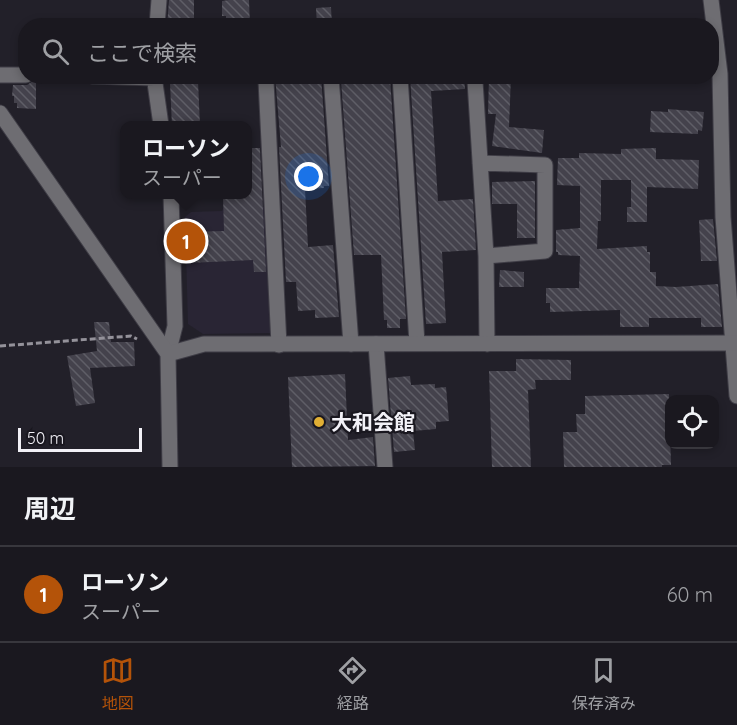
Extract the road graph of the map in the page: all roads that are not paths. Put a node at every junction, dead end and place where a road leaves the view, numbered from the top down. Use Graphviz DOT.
graph roads {
  1 [pos="159,0"];
  2 [pos="711,0"];
  3 [pos="158,18"];
  4 [pos="713,18"];
  5 [pos="719,66"];
  6 [pos="0,75"];
  7 [pos="18,75"];
  8 [pos="155,84"];
  9 [pos="266,84"];
  10 [pos="332,84"];
  11 [pos="401,84"];
  12 [pos="475,84"];
  13 [pos="0,113"];
  14 [pos="160,121"];
  15 [pos="480,163"];
  16 [pos="171,199"];
  17 [pos="730,217"];
  18 [pos="486,256"];
  19 [pos="417,343"];
  20 [pos="735,343"];
  21 [pos="351,344"];
  22 [pos="376,344"];
  23 [pos="487,344"];
  24 [pos="279,345"];
  25 [pos="168,354"];
  26 [pos="737,396"];
  27 [pos="170,467"];
  28 [pos="385,467"];
  1 -- 3 [label="street"];
  2 -- 4 [label="street"];
  5 -- 17 [label="street"];
  6 -- 7 [label="street"];
  8 -- 14 [label="street"];
  9 -- 24 [label="street"];
  10 -- 21 [label="street"];
  11 -- 19 [label="street"];
  12 -- 15 [label="street"];
  13 -- 25 [label="street"];
  15 -- 18 [label="street"];
  15 -- 18 [label="street"];
  16 -- 25 [label="street"];
  17 -- 20 [label="street"];
  18 -- 23 [label="street"];
  19 -- 22 [label="street"];
  19 -- 23 [label="street"];
  20 -- 23 [label="street"];
  20 -- 26 [label="street"];
  21 -- 22 [label="street"];
  21 -- 24 [label="street"];
  22 -- 28 [label="street"];
  24 -- 25 [label="street"];
  25 -- 27 [label="street"];
}
